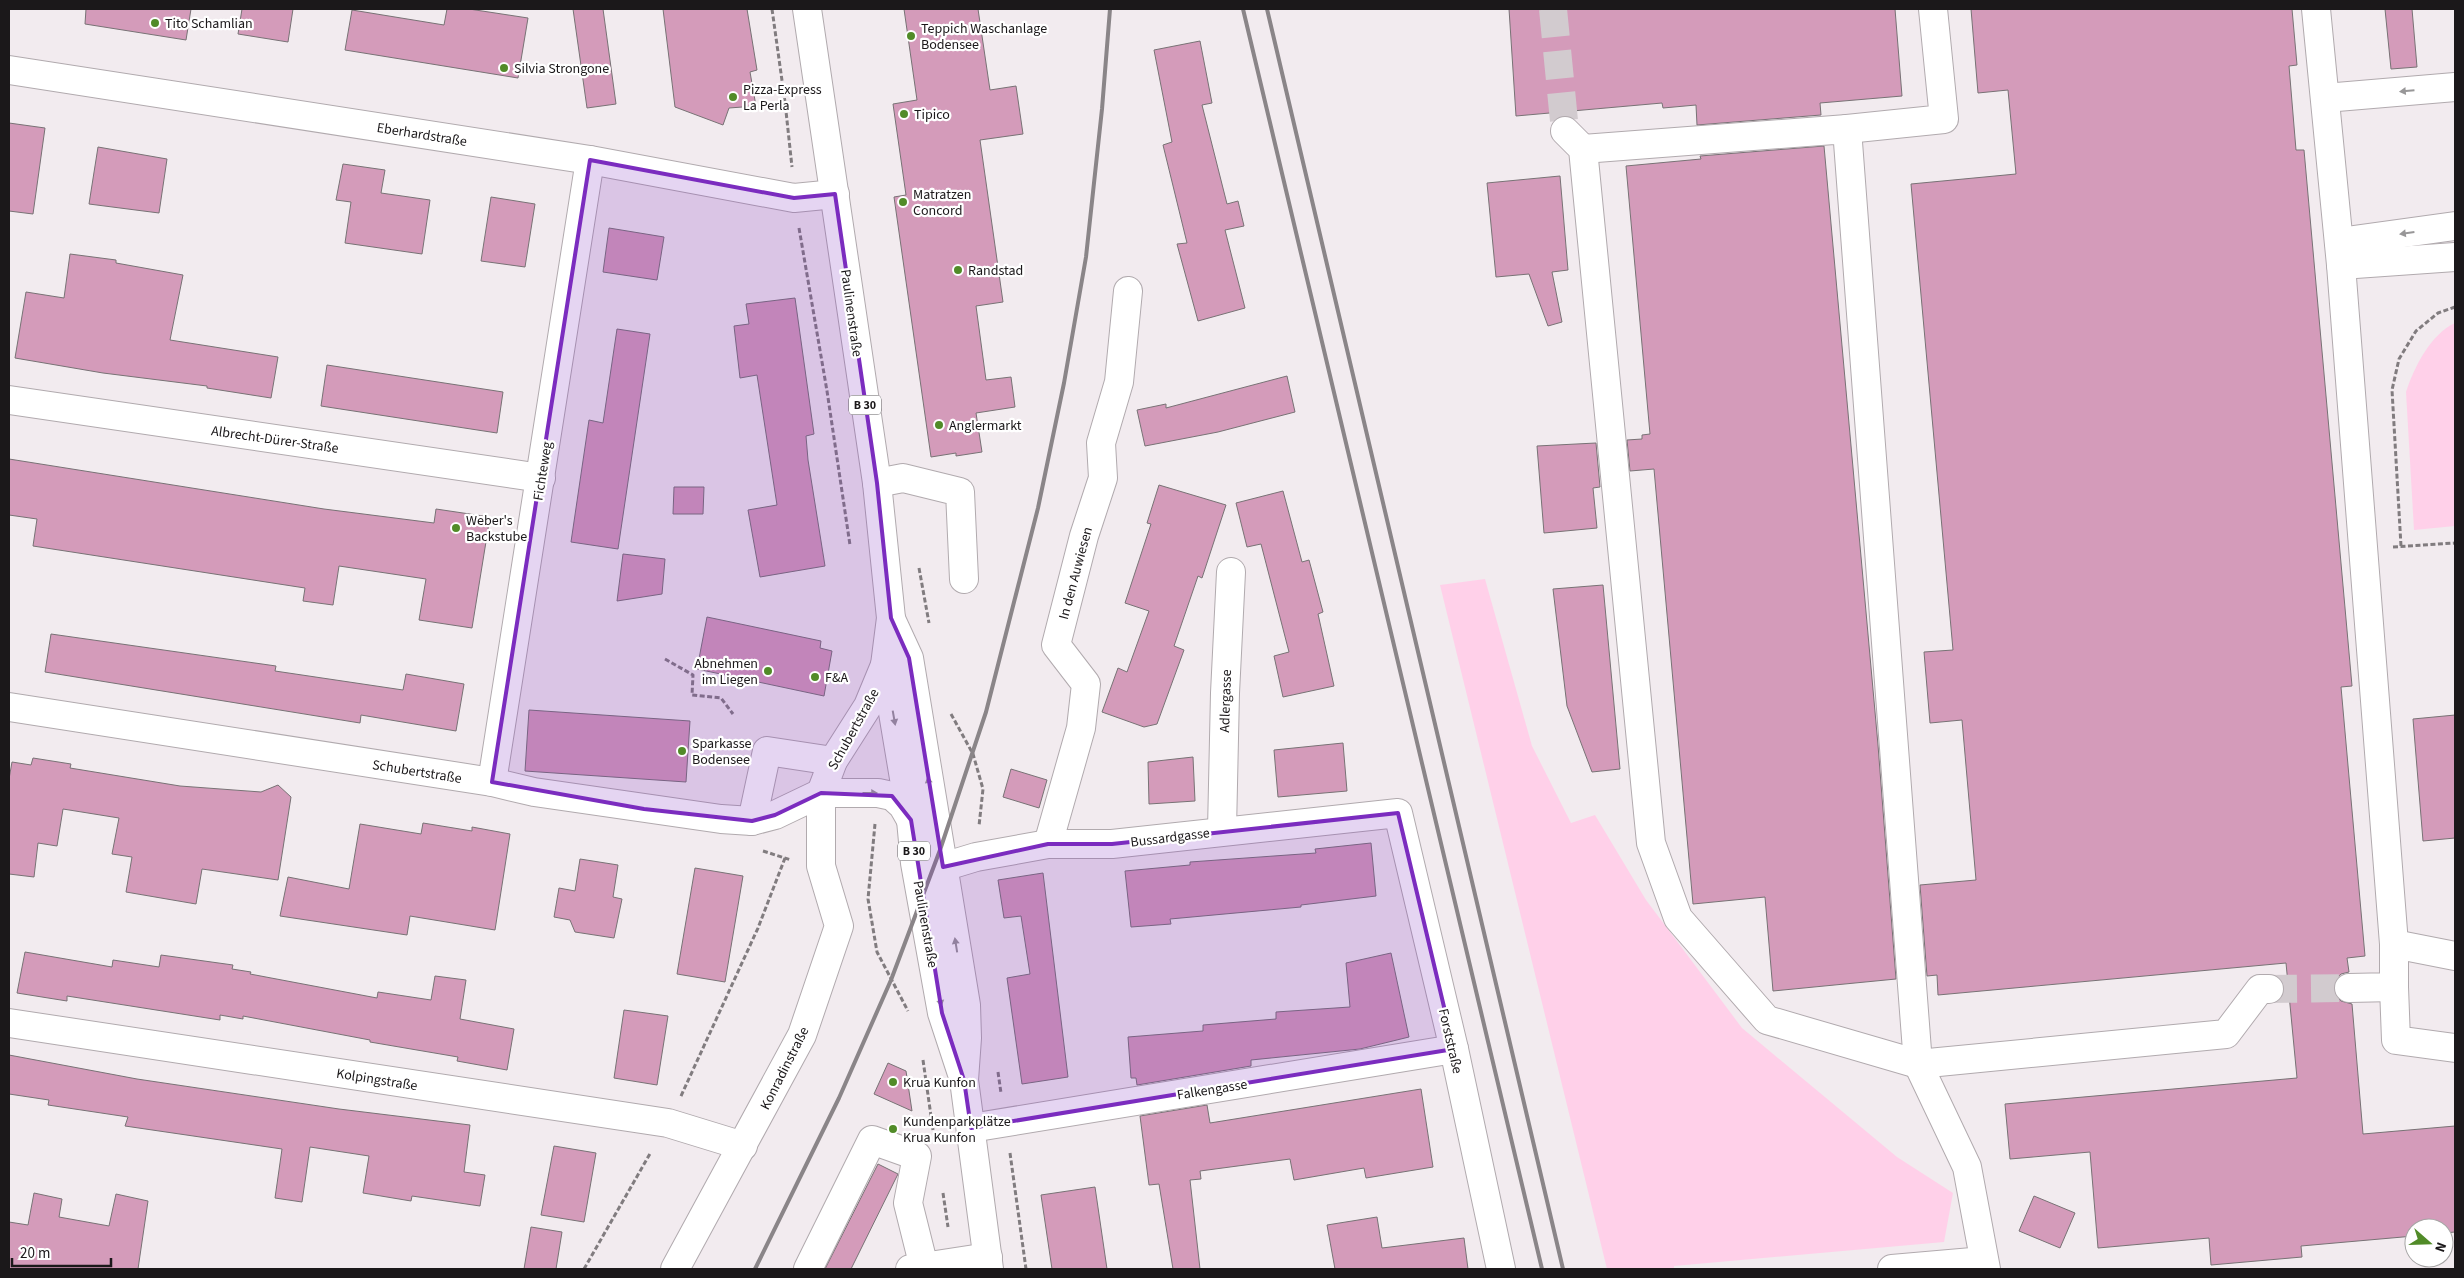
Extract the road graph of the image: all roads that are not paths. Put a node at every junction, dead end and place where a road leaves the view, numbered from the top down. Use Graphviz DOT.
graph roads {
  1 [pos="807,9"];
  2 [pos="1933,9"];
  3 [pos="2316,9"];
  4 [pos="9,70"];
  5 [pos="2455,87"];
  6 [pos="2325,98"];
  7 [pos="1847,129"];
  8 [pos="590,160"];
  9 [pos="835,194"];
  10 [pos="2455,226"];
  11 [pos="2340,253"];
  12 [pos="2455,257"];
  13 [pos="1128,291"];
  14 [pos="9,400"];
  15 [pos="541,478"];
  16 [pos="876,483"];
  17 [pos="1231,572"];
  18 [pos="964,579"];
  19 [pos="891,618"];
  20 [pos="885,666"];
  21 [pos="9,707"];
  22 [pos="833,760"];
  23 [pos="492,782"];
  24 [pos="821,792"];
  25 [pos="1398,813"];
  26 [pos="911,820"];
  27 [pos="752,821"];
  28 [pos="1222,830"];
  29 [pos="1048,844"];
  30 [pos="943,867"];
  31 [pos="2394,944"];
  32 [pos="2455,956"];
  33 [pos="2394,987"];
  34 [pos="2349,988"];
  35 [pos="2268,989"];
  36 [pos="9,1023"];
  37 [pos="2455,1048"];
  38 [pos="1454,1050"];
  39 [pos="1918,1064"];
  40 [pos="964,1080"];
  41 [pos="971,1128"];
  42 [pos="743,1146"];
  43 [pos="988,1263"];
  44 [pos="1985,1265"];
  45 [pos="917,1268"];
  46 [pos="675,1269"];
  47 [pos="808,1269"];
  48 [pos="1501,1269"];
  49 [pos="1892,1269"];
  1 -- 9 [label="street, Paulinenstraße / B 30"];
  2 -- 7 [label="street"];
  3 -- 6 [label="street"];
  4 -- 8 [label="street, Eberhardstraße"];
  5 -- 6 [label="street, one-way"];
  6 -- 11 [label="street"];
  7 -- 39 [label="street"];
  7 -- 39 [label="street"];
  8 -- 9 [label="street, Eberhardstraße"];
  8 -- 15 [label="street, Fichteweg"];
  9 -- 16 [label="street, Paulinenstraße / B 30"];
  10 -- 11 [label="street, one-way"];
  11 -- 12 [label="street"];
  11 -- 31 [label="street"];
  13 -- 29 [label="street, In den Auwiesen"];
  14 -- 15 [label="street, Albrecht-Dürer-Straße"];
  15 -- 23 [label="street, Fichteweg"];
  16 -- 18 [label="street"];
  16 -- 19 [label="street, Paulinenstraße / B 30"];
  17 -- 28 [label="street, Adlergasse"];
  19 -- 20 [label="street, Paulinenstraße / B 30"];
  30 -- 19 [label="street, Paulinenstraße / B 30, one-way"];
  20 -- 22 [label="street, Schubertstraße"];
  20 -- 26 [label="street, Paulinenstraße / B 30, one-way"];
  21 -- 23 [label="street, Schubertstraße"];
  22 -- 24 [label="street, Schubertstraße"];
  22 -- 27 [label="street"];
  23 -- 27 [label="street, Schubertstraße"];
  24 -- 26 [label="street, Schubertstraße, one-way"];
  24 -- 27 [label="street, Schubertstraße"];
  24 -- 42 [label="street, Konradinstraße"];
  25 -- 28 [label="street, Bussardgasse"];
  25 -- 38 [label="street, Forststraße"];
  26 -- 40 [label="street, Paulinenstraße / B 30, one-way"];
  28 -- 29 [label="street, Bussardgasse"];
  29 -- 30 [label="street, Bussardgasse"];
  40 -- 30 [label="street, Paulinenstraße / B 30, one-way"];
  31 -- 32 [label="street"];
  31 -- 33 [label="street"];
  33 -- 34 [label="street"];
  33 -- 37 [label="street"];
  35 -- 39 [label="street"];
  36 -- 42 [label="street, Kolpingstraße"];
  38 -- 41 [label="street, Falkengasse"];
  38 -- 48 [label="street, Forststraße"];
  39 -- 44 [label="street"];
  40 -- 41 [label="street, Paulinenstraße / B 30"];
  41 -- 43 [label="street, Paulinenstraße / B 30"];
  42 -- 46 [label="street, Konradinstraße"];
  43 -- 45 [label="street"];
  44 -- 49 [label="street"];
  45 -- 47 [label="street"];
}
